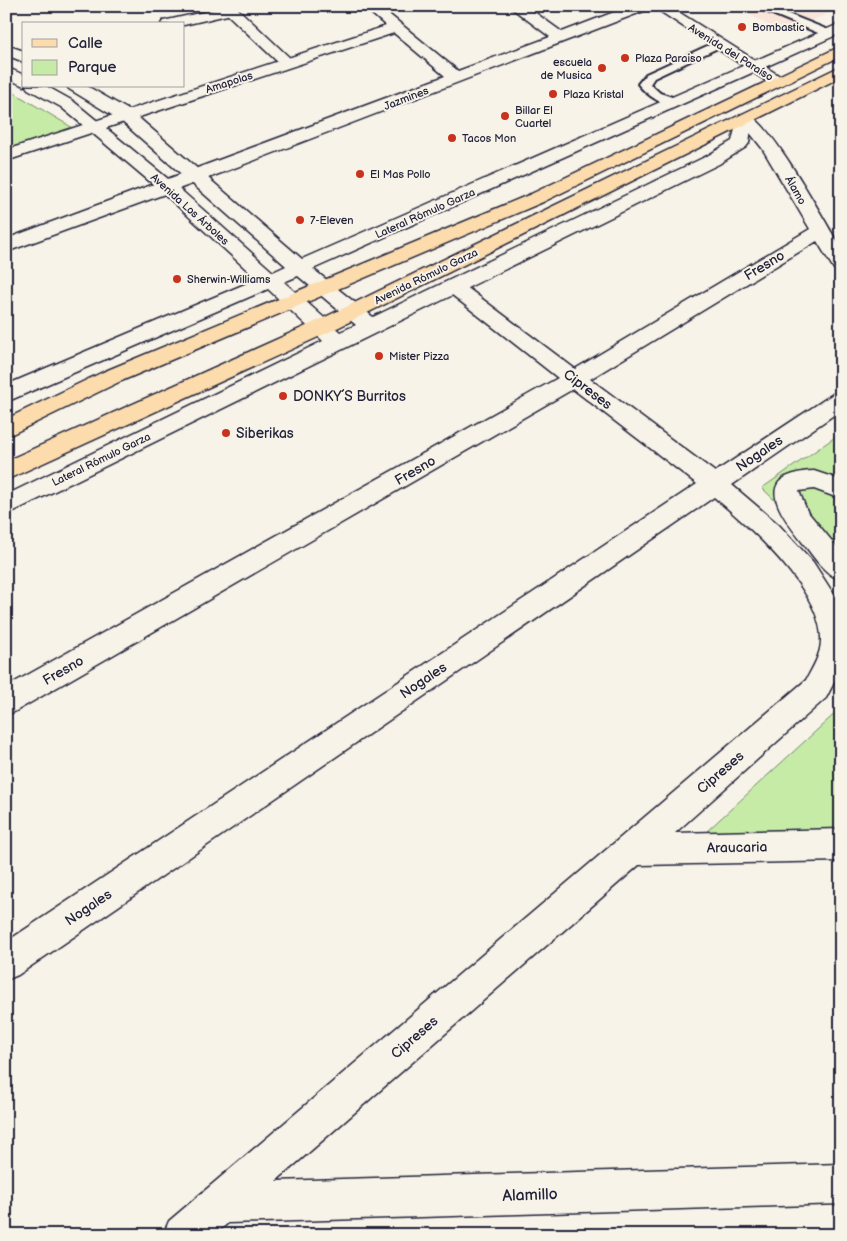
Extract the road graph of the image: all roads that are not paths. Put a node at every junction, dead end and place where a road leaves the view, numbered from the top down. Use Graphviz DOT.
graph roads {
  1 [pos="370,6"];
  2 [pos="516,6"];
  3 [pos="644,6"];
  4 [pos="659,6"];
  5 [pos="758,6"];
  6 [pos="229,8"];
  7 [pos="797,8"];
  8 [pos="781,15"];
  9 [pos="176,22"];
  10 [pos="835,26"];
  11 [pos="396,28"];
  12 [pos="560,37"];
  13 [pos="718,44"];
  14 [pos="6,49"];
  15 [pos="841,50"];
  16 [pos="22,56"];
  17 [pos="287,63"];
  18 [pos="754,67"];
  19 [pos="6,72"];
  20 [pos="841,72"];
  21 [pos="457,78"];
  22 [pos="22,80"];
  23 [pos="777,81"];
  24 [pos="38,88"];
  25 [pos="78,88"];
  26 [pos="674,102"];
  27 [pos="126,116"];
  28 [pos="746,120"];
  29 [pos="96,127"];
  30 [pos="6,156"];
  31 [pos="197,176"];
  32 [pos="167,187"];
  33 [pos="820,231"];
  34 [pos="6,246"];
  35 [pos="841,264"];
  36 [pos="300,268"];
  37 [pos="270,282"];
  38 [pos="454,287"];
  39 [pos="324,288"];
  40 [pos="291,301"];
  41 [pos="352,312"];
  42 [pos="371,326"];
  43 [pos="320,328"];
  44 [pos="338,342"];
  45 [pos="574,379"];
  46 [pos="6,394"];
  47 [pos="841,399"];
  48 [pos="6,429"];
  49 [pos="6,471"];
  50 [pos="714,483"];
  51 [pos="841,490"];
  52 [pos="6,506"];
  53 [pos="841,570"];
  54 [pos="6,702"];
  55 [pos="841,845"];
  56 [pos="633,849"];
  57 [pos="6,962"];
  58 [pos="841,1184"];
  59 [pos="220,1203"];
  60 [pos="183,1235"];
  1 -- 11 [label="street"];
  2 -- 12 [label="street"];
  3 -- 12 [label="street, Jazmines"];
  4 -- 13 [label="street, Avenida del Paraíso"];
  5 -- 8 [label="lane"];
  6 -- 9 [label="street"];
  6 -- 17 [label="street"];
  7 -- 8 [label="lane"];
  8 -- 10 [label="lane"];
  10 -- 18 [label="street, Lateral Rómulo Garza"];
  11 -- 17 [label="street, Amapolas"];
  11 -- 21 [label="street"];
  12 -- 21 [label="street, Jazmines"];
  13 -- 18 [label="street, Avenida del Paraíso"];
  13 -- 26 [label="lane"];
  14 -- 16 [label="street"];
  15 -- 23 [label="main road, Avenida Rómulo Garza"];
  17 -- 27 [label="street, Amapolas"];
  18 -- 23 [label="street, Avenida del Paraíso"];
  18 -- 26 [label="street, Lateral Rómulo Garza"];
  19 -- 22 [label="street"];
  20 -- 28 [label="main road, Avenida Rómulo Garza"];
  21 -- 31 [label="street, Jazmines"];
  23 -- 39 [label="main road, Avenida Rómulo Garza"];
  24 -- 29 [label="street, Avenida Los Árboles"];
  25 -- 27 [label="street"];
  26 -- 36 [label="street, Lateral Rómulo Garza"];
  27 -- 29 [label="street, Amapolas"];
  27 -- 31 [label="street"];
  28 -- 33 [label="street, Álamo"];
  28 -- 38 [label="street, Lateral Rómulo Garza"];
  28 -- 41 [label="main road, Avenida Rómulo Garza"];
  29 -- 30 [label="street, Amapolas"];
  29 -- 32 [label="street, Avenida Los Árboles"];
  31 -- 32 [label="street, Jazmines"];
  31 -- 36 [label="street"];
  32 -- 34 [label="street, Jazmines"];
  32 -- 37 [label="street, Avenida Los Árboles"];
  33 -- 35 [label="street, Álamo"];
  33 -- 45 [label="street, Fresno"];
  36 -- 37 [label="street, Lateral Rómulo Garza"];
  36 -- 39 [label="street"];
  37 -- 40 [label="street, Avenida Los Árboles"];
  37 -- 46 [label="street, Lateral Rómulo Garza"];
  38 -- 42 [label="street, Lateral Rómulo Garza"];
  38 -- 45 [label="street, Cipreses"];
  39 -- 40 [label="main road, Avenida Rómulo Garza"];
  39 -- 41 [label="street"];
  40 -- 43 [label="street, Avenida Los Árboles"];
  40 -- 48 [label="main road, Avenida Rómulo Garza"];
  41 -- 42 [label="street"];
  41 -- 43 [label="main road, Avenida Rómulo Garza"];
  42 -- 44 [label="street, Lateral Rómulo Garza"];
  43 -- 44 [label="street, Avenida Los Árboles"];
  43 -- 49 [label="main road, Avenida Rómulo Garza"];
  44 -- 52 [label="street, Lateral Rómulo Garza"];
  45 -- 50 [label="street, Cipreses"];
  45 -- 54 [label="street, Fresno"];
  47 -- 50 [label="street, Nogales"];
  50 -- 56 [label="street, Cipreses"];
  50 -- 57 [label="street, Nogales"];
  51 -- 53 [label="street"];
  55 -- 56 [label="street, Araucaria"];
  56 -- 59 [label="street, Cipreses"];
  58 -- 59 [label="street, Alamillo"];
  59 -- 60 [label="street, Cipreses"];
}
